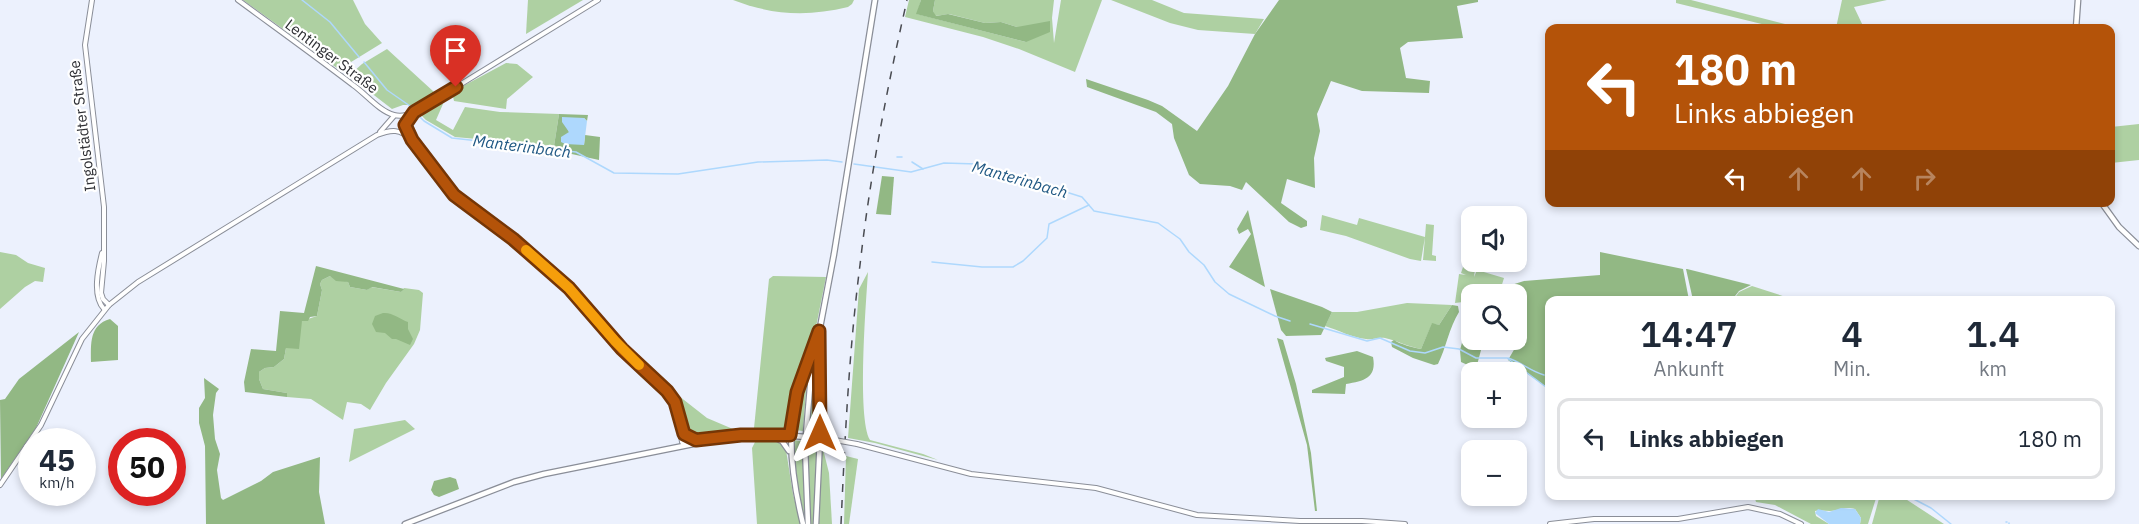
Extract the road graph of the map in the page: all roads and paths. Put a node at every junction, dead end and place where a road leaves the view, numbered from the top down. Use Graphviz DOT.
graph roads {
  1 [pos="92,0"];
  2 [pos="238,0"];
  3 [pos="598,0"];
  4 [pos="875,0"];
  5 [pos="2078,0"];
  6 [pos="2076,24"];
  7 [pos="383,110"];
  8 [pos="414,112"];
  9 [pos="395,115"];
  10 [pos="401,116"];
  11 [pos="389,122"];
  12 [pos="405,124"];
  13 [pos="396,130"];
  14 [pos="377,135"];
  15 [pos="412,140"];
  16 [pos="2104,207"];
  17 [pos="2139,246"];
  18 [pos="103,249"];
  19 [pos="109,305"];
  20 [pos="104,310"];
  21 [pos="819,331"];
  22 [pos="818,337"];
  23 [pos="765,435"];
  24 [pos="683,436"];
  25 [pos="792,436"];
  26 [pos="819,438"];
  27 [pos="712,439"];
  28 [pos="685,445"];
  29 [pos="675,447"];
  30 [pos="790,453"];
  31 [pos="0,485"];
  32 [pos="405,524"];
  33 [pos="803,524"];
  34 [pos="808,524"];
  35 [pos="816,524"];
  36 [pos="1405,524"];
  37 [pos="1550,524"];
  38 [pos="1801,524"];
  1 -- 18 [label="street, Ingolstädter Straße"];
  2 -- 7 [label="street, Lentinger Straße"];
  3 -- 8 [label="street"];
  4 -- 21 [label="main road"];
  5 -- 6 [label="main road"];
  7 -- 9 [label="street, Lentinger Straße"];
  7 -- 11 [label="street, Lentinger Straße"];
  8 -- 10 [label="street"];
  8 -- 12 [label="street"];
  9 -- 10 [label="street"];
  9 -- 11 [label="street"];
  10 -- 12 [label="street"];
  11 -- 13 [label="street"];
  11 -- 14 [label="street"];
  12 -- 13 [label="street"];
  12 -- 15 [label="street"];
  13 -- 14 [label="street"];
  13 -- 15 [label="street"];
  14 -- 19 [label="street"];
  15 -- 24 [label="street"];
  16 -- 17 [label="main road"];
  18 -- 19 [label="street, Ingolstädter Straße"];
  18 -- 20 [label="street, Ingolstädter Straße"];
  19 -- 20 [label="street"];
  20 -- 31 [label="street"];
  21 -- 22 [label="main road"];
  21 -- 26 [label="main road"];
  22 -- 25 [label="main road"];
  22 -- 34 [label="main road"];
  23 -- 25 [label="main road"];
  23 -- 27 [label="main road"];
  23 -- 30 [label="main road"];
  24 -- 27 [label="street"];
  24 -- 28 [label="street"];
  24 -- 29 [label="street"];
  25 -- 26 [label="main road, bridge"];
  25 -- 30 [label="main road"];
  26 -- 35 [label="main road"];
  26 -- 36 [label="street, bridge"];
  27 -- 28 [label="main road"];
  28 -- 29 [label="main road"];
  29 -- 32 [label="main road"];
  30 -- 33 [label="main road"];
  37 -- 38 [label="street"];
}
